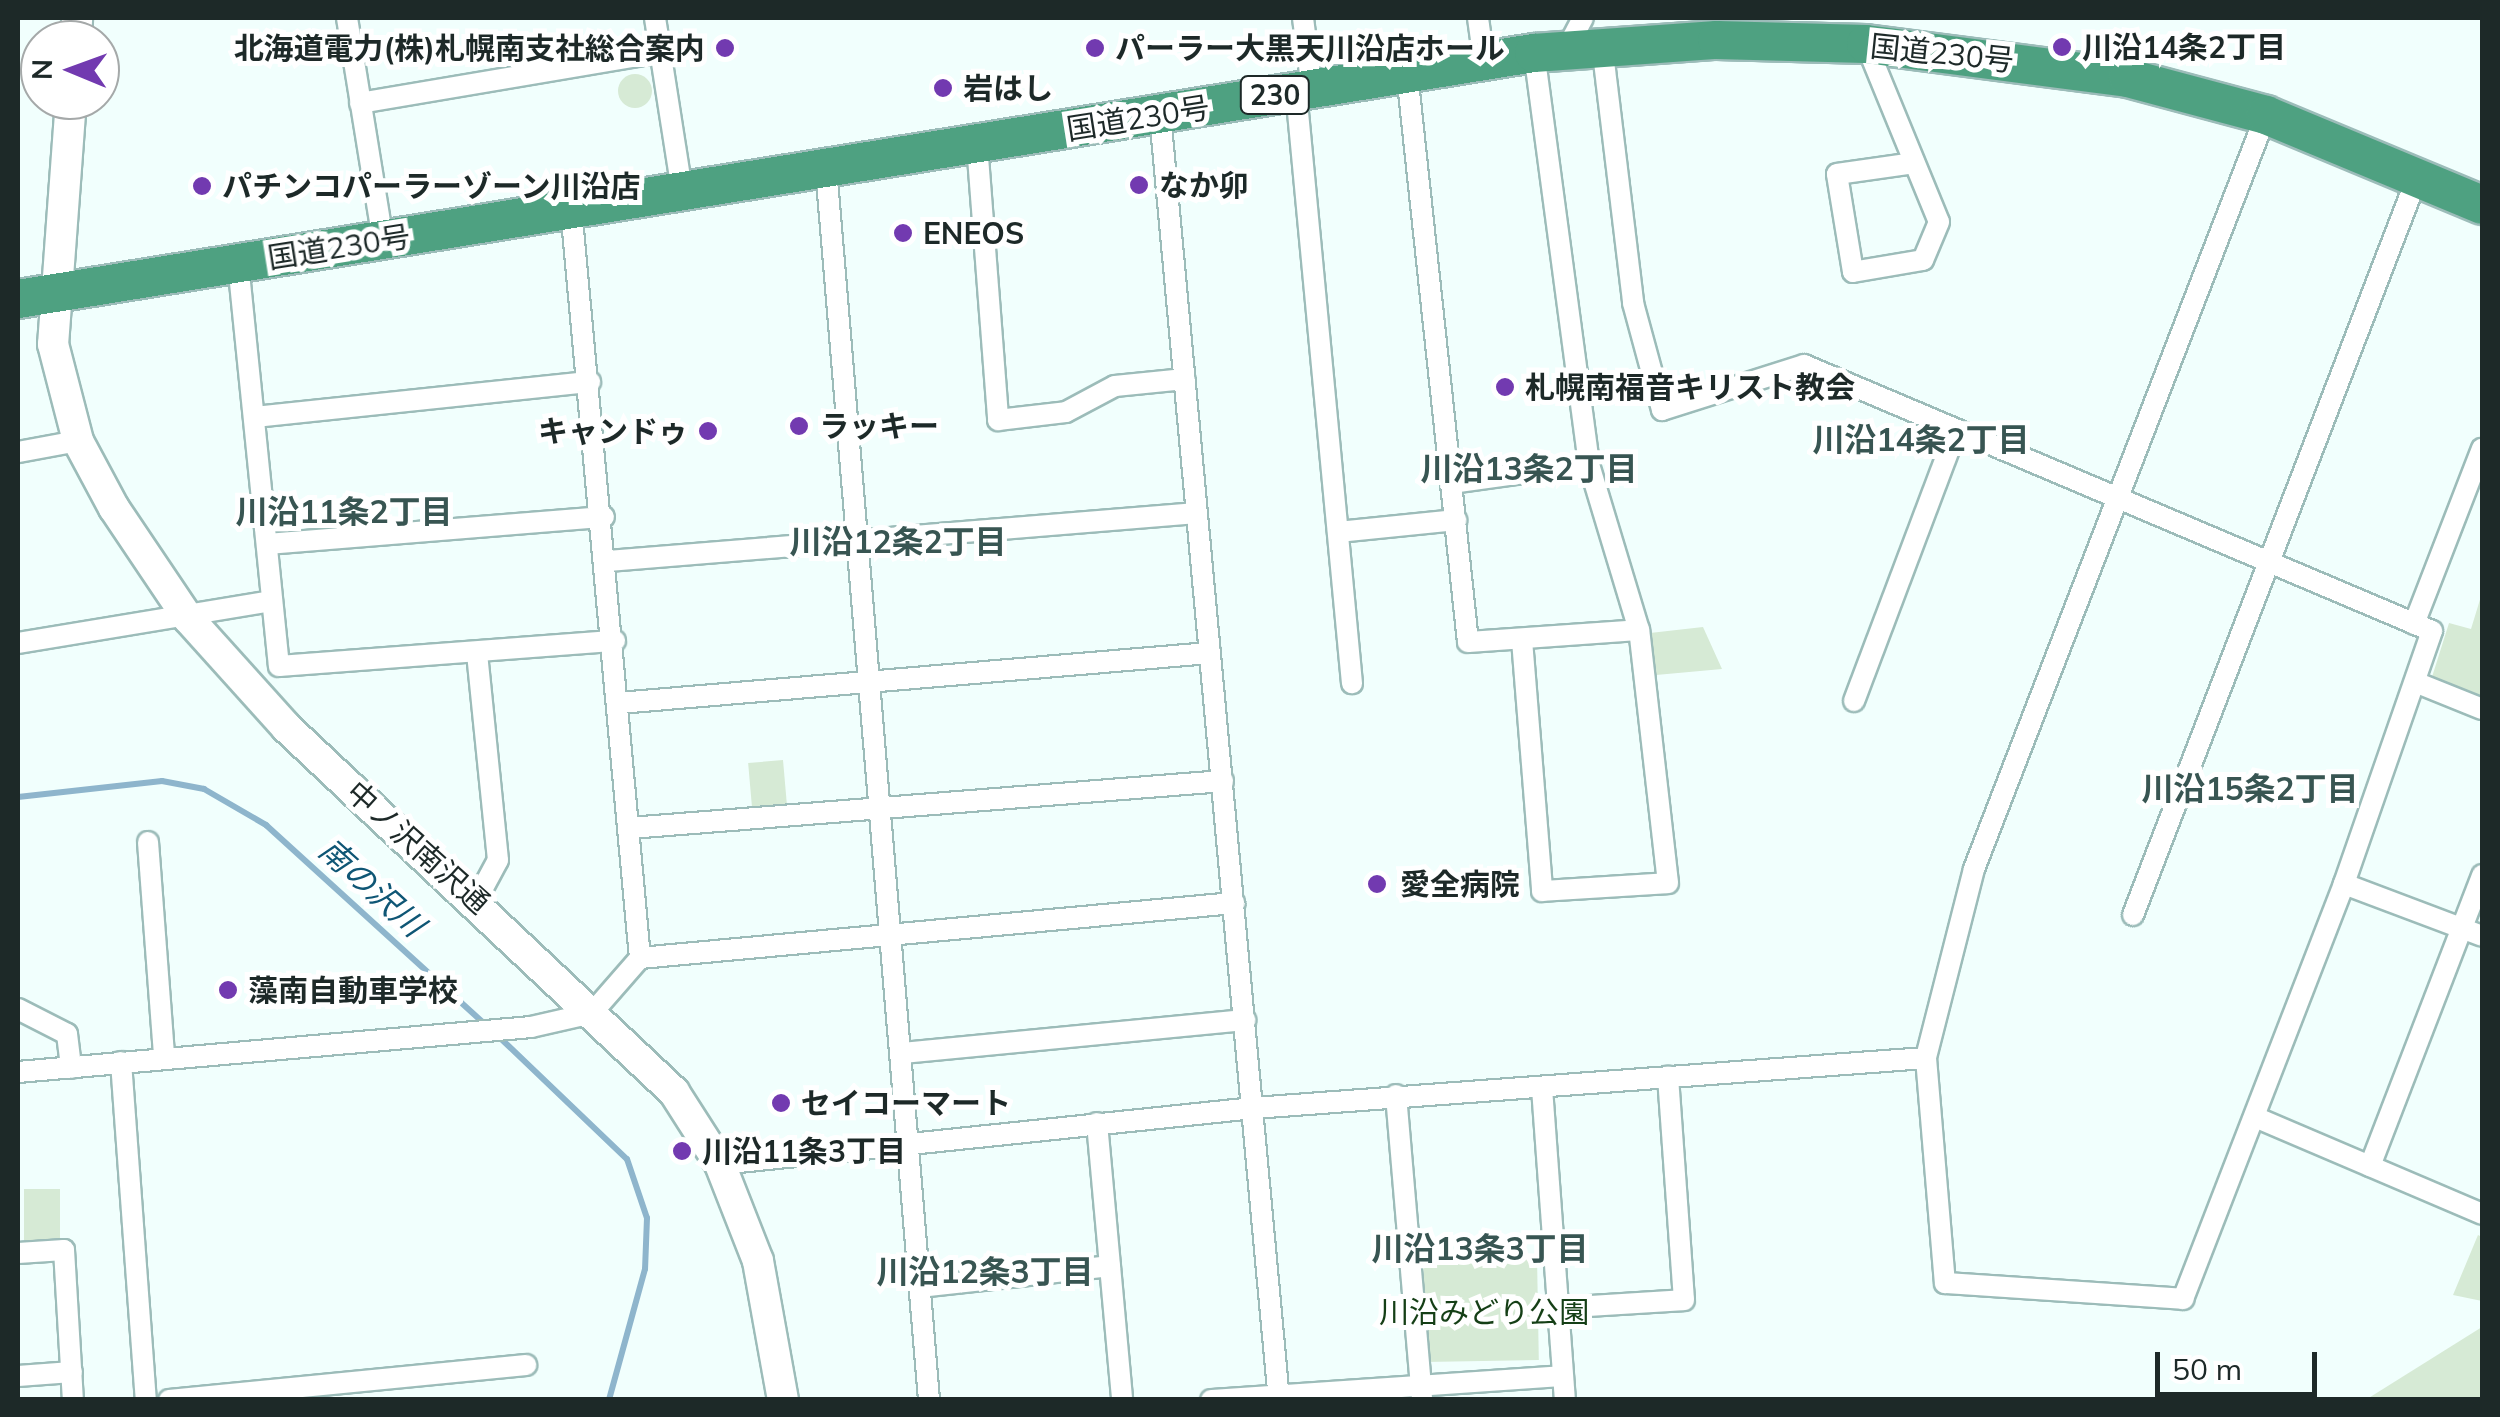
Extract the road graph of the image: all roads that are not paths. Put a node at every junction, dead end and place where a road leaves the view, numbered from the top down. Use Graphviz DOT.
graph roads {
  1 [pos="346,18"];
  2 [pos="655,18"];
  3 [pos="1303,18"];
  4 [pos="1478,18"];
  5 [pos="1844,35"];
  6 [pos="1572,41"];
  7 [pos="660,52"];
  8 [pos="1484,61"];
  9 [pos="1407,73"];
  10 [pos="1304,90"];
  11 [pos="360,103"];
  12 [pos="1160,115"];
  13 [pos="2266,115"];
  14 [pos="67,120"];
  15 [pos="977,144"];
  16 [pos="1914,163"];
  17 [pos="826,168"];
  18 [pos="2417,178"];
  19 [pos="682,190"];
  20 [pos="2482,205"];
  21 [pos="571,209"];
  22 [pos="383,240"];
  23 [pos="238,263"];
  24 [pos="36,295"];
  25 [pos="1185,379"];
  26 [pos="590,382"];
  27 [pos="255,417"];
  28 [pos="1956,431"];
  29 [pos="78,441"];
  30 [pos="2482,450"];
  31 [pos="18,452"];
  32 [pos="1588,464"];
  33 [pos="1452,484"];
  34 [pos="2113,500"];
  35 [pos="1197,512"];
  36 [pos="604,517"];
  37 [pos="1456,520"];
  38 [pos="1338,532"];
  39 [pos="858,543"];
  40 [pos="267,544"];
  41 [pos="608,560"];
  42 [pos="2269,569"];
  43 [pos="272,601"];
  44 [pos="188,618"];
  45 [pos="2414,624"];
  46 [pos="1639,630"];
  47 [pos="615,640"];
  48 [pos="1522,640"];
  49 [pos="18,643"];
  50 [pos="478,652"];
  51 [pos="1210,653"];
  52 [pos="871,680"];
  53 [pos="2415,682"];
  54 [pos="1352,684"];
  55 [pos="1854,701"];
  56 [pos="620,703"];
  57 [pos="2482,709"];
  58 [pos="1223,781"];
  59 [pos="881,808"];
  60 [pos="630,828"];
  61 [pos="148,842"];
  62 [pos="2482,875"];
  63 [pos="2344,884"];
  64 [pos="477,899"];
  65 [pos="1234,903"];
  66 [pos="2133,915"];
  67 [pos="2462,928"];
  68 [pos="892,935"];
  69 [pos="2482,936"];
  70 [pos="640,958"];
  71 [pos="18,1008"];
  72 [pos="592,1013"];
  73 [pos="1245,1020"];
  74 [pos="902,1053"];
  75 [pos="164,1057"];
  76 [pos="1926,1058"];
  77 [pos="121,1062"];
  78 [pos="71,1068"];
  79 [pos="18,1072"];
  80 [pos="1668,1076"];
  81 [pos="1542,1088"];
  82 [pos="1396,1096"];
  83 [pos="1254,1108"];
  84 [pos="2255,1117"];
  85 [pos="1097,1123"];
  86 [pos="909,1142"];
  87 [pos="720,1164"];
  88 [pos="2370,1166"];
  89 [pos="2481,1210"];
  90 [pos="18,1253"];
  91 [pos="1110,1266"];
  92 [pos="920,1287"];
  93 [pos="1557,1308"];
  94 [pos="526,1365"];
  95 [pos="72,1372"];
  96 [pos="18,1376"];
  97 [pos="1562,1376"];
  98 [pos="1421,1391"];
  99 [pos="1279,1397"];
  100 [pos="73,1400"];
  101 [pos="146,1400"];
  102 [pos="170,1400"];
  103 [pos="782,1400"];
  104 [pos="929,1400"];
  105 [pos="1122,1400"];
  106 [pos="1211,1400"];
  107 [pos="1564,1400"];
  1 -- 11 [label="street"];
  2 -- 7 [label="street"];
  3 -- 10 [label="street"];
  4 -- 8 [label="street"];
  5 -- 6 [label="highway, 国道230号 / 230"];
  5 -- 13 [label="highway, 国道230号 / 230"];
  5 -- 16 [label="street"];
  6 -- 8 [label="highway, 国道230号 / 230"];
  6 -- 28 [label="street"];
  6 -- 32 [label="street"];
  7 -- 11 [label="street"];
  7 -- 19 [label="street"];
  8 -- 9 [label="highway, 国道230号 / 230"];
  9 -- 10 [label="highway, 国道230号 / 230"];
  9 -- 33 [label="street"];
  10 -- 12 [label="highway, 国道230号 / 230"];
  10 -- 38 [label="street"];
  11 -- 22 [label="street"];
  12 -- 15 [label="highway, 国道230号 / 230"];
  12 -- 25 [label="street"];
  13 -- 18 [label="highway, 国道230号 / 230"];
  13 -- 34 [label="street"];
  14 -- 24 [label="street, 中ノ沢南沢通"];
  15 -- 17 [label="highway, 国道230号 / 230"];
  15 -- 25 [label="street"];
  16 -- 16 [label="street"];
  17 -- 19 [label="highway, 国道230号 / 230"];
  17 -- 39 [label="street"];
  18 -- 20 [label="highway, 国道230号 / 230"];
  18 -- 42 [label="street"];
  19 -- 21 [label="highway, 国道230号 / 230"];
  21 -- 22 [label="highway, 国道230号 / 230"];
  21 -- 26 [label="street"];
  22 -- 23 [label="highway, 国道230号 / 230"];
  23 -- 24 [label="highway, 国道230号 / 230"];
  23 -- 27 [label="street"];
  24 -- 29 [label="street, 中ノ沢南沢通"];
  25 -- 35 [label="street"];
  26 -- 27 [label="street"];
  26 -- 36 [label="street"];
  27 -- 40 [label="street"];
  28 -- 34 [label="street"];
  28 -- 55 [label="street"];
  29 -- 31 [label="street"];
  29 -- 44 [label="street, 中ノ沢南沢通"];
  30 -- 45 [label="street"];
  32 -- 33 [label="street"];
  32 -- 46 [label="street"];
  33 -- 37 [label="street"];
  34 -- 42 [label="street"];
  34 -- 76 [label="street"];
  35 -- 39 [label="street"];
  35 -- 51 [label="street"];
  36 -- 40 [label="street"];
  36 -- 41 [label="street"];
  37 -- 38 [label="street"];
  37 -- 48 [label="street"];
  38 -- 54 [label="street"];
  39 -- 41 [label="street"];
  39 -- 52 [label="street"];
  40 -- 43 [label="street"];
  41 -- 47 [label="street"];
  42 -- 45 [label="street"];
  42 -- 66 [label="street"];
  43 -- 44 [label="street"];
  43 -- 50 [label="street"];
  44 -- 49 [label="street"];
  44 -- 64 [label="street, 中ノ沢南沢通"];
  45 -- 53 [label="street"];
  46 -- 48 [label="street"];
  46 -- 48 [label="street"];
  47 -- 50 [label="street"];
  47 -- 56 [label="street"];
  50 -- 64 [label="street"];
  51 -- 52 [label="street"];
  51 -- 58 [label="street"];
  52 -- 56 [label="street"];
  52 -- 59 [label="street"];
  53 -- 57 [label="street"];
  53 -- 63 [label="street"];
  56 -- 60 [label="street"];
  58 -- 59 [label="street"];
  58 -- 65 [label="street"];
  59 -- 60 [label="street"];
  59 -- 68 [label="street"];
  60 -- 70 [label="street"];
  61 -- 75 [label="street"];
  62 -- 67 [label="street"];
  63 -- 67 [label="street"];
  63 -- 84 [label="street"];
  64 -- 72 [label="street, 中ノ沢南沢通"];
  65 -- 68 [label="street"];
  65 -- 73 [label="street"];
  67 -- 69 [label="street"];
  67 -- 88 [label="street"];
  68 -- 70 [label="street"];
  68 -- 74 [label="street"];
  70 -- 72 [label="street"];
  71 -- 78 [label="street"];
  72 -- 75 [label="street"];
  72 -- 87 [label="street, 中ノ沢南沢通"];
  73 -- 74 [label="street"];
  73 -- 83 [label="street"];
  74 -- 86 [label="street"];
  75 -- 77 [label="street"];
  76 -- 80 [label="street"];
  76 -- 84 [label="street"];
  77 -- 78 [label="street"];
  77 -- 101 [label="street"];
  78 -- 79 [label="street"];
  80 -- 81 [label="street"];
  80 -- 93 [label="street"];
  81 -- 82 [label="street"];
  81 -- 93 [label="street"];
  82 -- 83 [label="street"];
  82 -- 98 [label="street"];
  83 -- 85 [label="street"];
  83 -- 99 [label="street"];
  84 -- 88 [label="street"];
  85 -- 86 [label="street"];
  85 -- 91 [label="street"];
  86 -- 87 [label="street"];
  86 -- 92 [label="street"];
  87 -- 103 [label="street, 中ノ沢南沢通"];
  88 -- 89 [label="street"];
  90 -- 95 [label="street"];
  91 -- 92 [label="street"];
  91 -- 105 [label="street"];
  92 -- 104 [label="street"];
  93 -- 97 [label="street"];
  94 -- 102 [label="street"];
  95 -- 96 [label="street"];
  95 -- 100 [label="street"];
  97 -- 98 [label="street"];
  97 -- 107 [label="street"];
  98 -- 99 [label="street"];
  99 -- 106 [label="street"];
}
